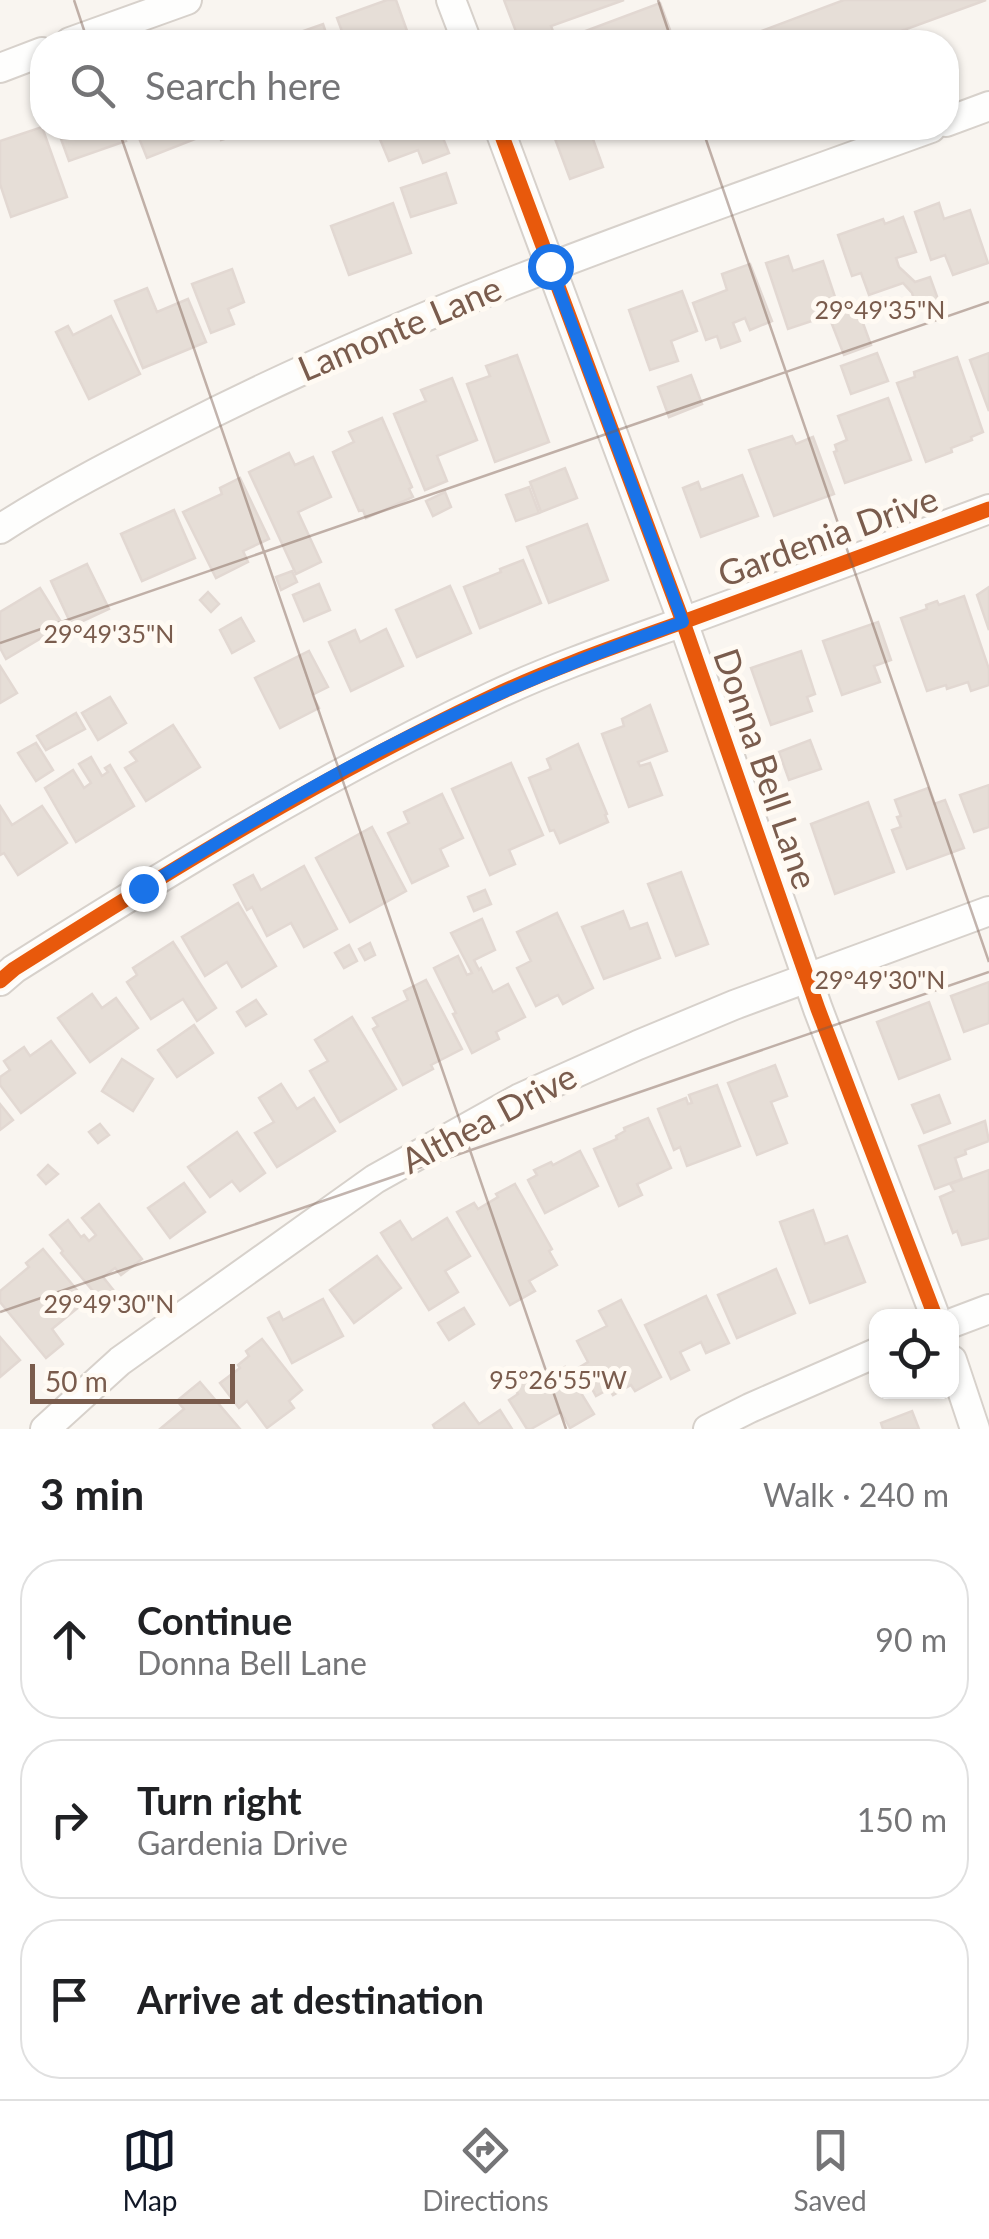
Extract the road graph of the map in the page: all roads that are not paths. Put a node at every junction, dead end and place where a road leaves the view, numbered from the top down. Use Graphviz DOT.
graph roads {
  1 [pos="188,0"];
  2 [pos="452,0"];
  3 [pos="104,30"];
  4 [pos="463,30"];
  5 [pos="30,57"];
  6 [pos="0,68"];
  7 [pos="989,106"];
  8 [pos="959,117"];
  9 [pos="503,140"];
  10 [pos="898,140"];
  11 [pos="550,266"];
  12 [pos="989,509"];
  13 [pos="0,529"];
  14 [pos="683,622"];
  15 [pos="989,911"];
  16 [pos="806,978"];
  17 [pos="0,981"];
  18 [pos="931,1309"];
  19 [pos="989,1309"];
  20 [pos="959,1320"];
  21 [pos="869,1355"];
  22 [pos="959,1382"];
  23 [pos="45,1429"];
  24 [pos="708,1429"];
  25 [pos="974,1429"];
  1 -- 3 [label="street"];
  2 -- 4 [label="street"];
  5 -- 6 [label="street"];
  7 -- 8 [label="street"];
  9 -- 11 [label="street, Donna Bell Lane"];
  10 -- 11 [label="street, Lamonte Lane"];
  11 -- 13 [label="street, Lamonte Lane"];
  11 -- 14 [label="street, Donna Bell Lane"];
  12 -- 14 [label="street, Gardenia Drive"];
  14 -- 16 [label="street, Donna Bell Lane"];
  14 -- 17 [label="street, Gardenia Drive"];
  15 -- 16 [label="street, Althea Drive"];
  16 -- 18 [label="street, Donna Bell Lane"];
  16 -- 23 [label="street, Althea Drive"];
  19 -- 20 [label="street"];
  21 -- 24 [label="street"];
  22 -- 25 [label="street"];
}
